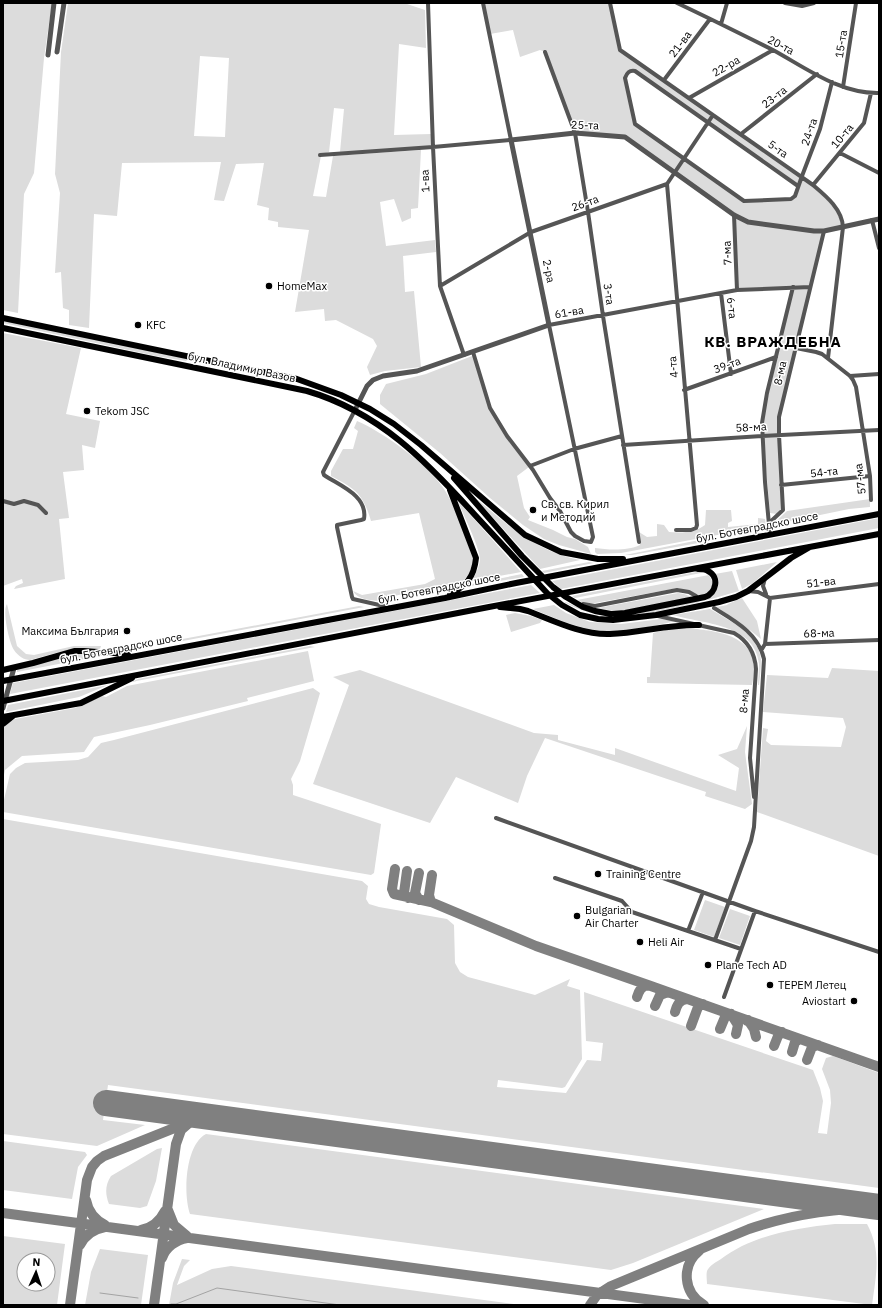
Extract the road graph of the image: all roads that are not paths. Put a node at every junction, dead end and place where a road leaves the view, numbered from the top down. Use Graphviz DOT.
graph roads {
  1 [pos="54,3"];
  2 [pos="64,3"];
  3 [pos="428,3"];
  4 [pos="483,3"];
  5 [pos="610,3"];
  6 [pos="677,3"];
  7 [pos="728,3"];
  8 [pos="785,3"];
  9 [pos="814,3"];
  10 [pos="856,3"];
  11 [pos="710,19"];
  12 [pos="720,24"];
  13 [pos="773,50"];
  14 [pos="58,52"];
  15 [pos="545,52"];
  16 [pos="48,55"];
  17 [pos="818,74"];
  18 [pos="664,80"];
  19 [pos="832,82"];
  20 [pos="843,88"];
  21 [pos="871,93"];
  22 [pos="879,93"];
  23 [pos="689,98"];
  24 [pos="713,115"];
  25 [pos="708,123"];
  26 [pos="575,134"];
  27 [pos="741,134"];
  28 [pos="511,140"];
  29 [pos="433,147"];
  30 [pos="840,153"];
  31 [pos="320,154"];
  32 [pos="684,158"];
  33 [pos="674,172"];
  34 [pos="879,173"];
  35 [pos="802,176"];
  36 [pos="667,184"];
  37 [pos="814,185"];
  38 [pos="798,186"];
  39 [pos="588,212"];
  40 [pos="734,215"];
  41 [pos="879,219"];
  42 [pos="872,220"];
  43 [pos="843,227"];
  44 [pos="824,231"];
  45 [pos="531,232"];
  46 [pos="879,248"];
  47 [pos="440,286"];
  48 [pos="793,287"];
  49 [pos="810,287"];
  50 [pos="737,290"];
  51 [pos="721,293"];
  52 [pos="677,301"];
  53 [pos="603,316"];
  54 [pos="3,318"];
  55 [pos="549,325"];
  56 [pos="3,328"];
  57 [pos="796,348"];
  58 [pos="474,352"];
  59 [pos="464,355"];
  60 [pos="776,357"];
  61 [pos="828,358"];
  62 [pos="731,374"];
  63 [pos="879,374"];
  64 [pos="850,376"];
  65 [pos="684,390"];
  66 [pos="359,404"];
  67 [pos="355,410"];
  68 [pos="879,430"];
  69 [pos="862,431"];
  70 [pos="779,435"];
  71 [pos="622,436"];
  72 [pos="762,436"];
  73 [pos="688,440"];
  74 [pos="623,445"];
  75 [pos="574,449"];
  76 [pos="439,462"];
  77 [pos="530,466"];
  78 [pos="870,476"];
  79 [pos="781,485"];
  80 [pos="449,486"];
  81 [pos="3,500"];
  82 [pos="872,500"];
  83 [pos="46,513"];
  84 [pos="879,514"];
  85 [pos="768,524"];
  86 [pos="676,530"];
  87 [pos="770,534"];
  88 [pos="879,534"];
  89 [pos="639,542"];
  90 [pos="810,547"];
  91 [pos="686,550"];
  92 [pos="692,568"];
  93 [pos="766,577"];
  94 [pos="879,584"];
  95 [pos="748,591"];
  96 [pos="696,596"];
  97 [pos="768,596"];
  98 [pos="566,597"];
  99 [pos="445,598"];
  100 [pos="489,607"];
  101 [pos="390,608"];
  102 [pos="714,608"];
  103 [pos="656,615"];
  104 [pos="699,625"];
  105 [pos="879,640"];
  106 [pos="766,644"];
  107 [pos="762,649"];
  108 [pos="154,652"];
  109 [pos="14,668"];
  110 [pos="3,670"];
  111 [pos="145,673"];
  112 [pos="3,680"];
  113 [pos="755,690"];
  114 [pos="763,691"];
  115 [pos="3,700"];
  116 [pos="3,708"];
  117 [pos="16,715"];
  118 [pos="3,717"];
  119 [pos="3,724"];
  120 [pos="755,811"];
  121 [pos="496,818"];
  122 [pos="555,878"];
  123 [pos="703,892"];
  124 [pos="729,902"];
  125 [pos="755,911"];
  126 [pos="688,931"];
  127 [pos="715,940"];
  128 [pos="741,949"];
  129 [pos="879,952"];
  130 [pos="724,997"];
  1 -- 16 [label="street"];
  2 -- 14 [label="street"];
  3 -- 29 [label="street, 1-ва"];
  4 -- 28 [label="street, 2-ра"];
  5 -- 18 [label="street, 5-та"];
  6 -- 11 [label="street, 20-та"];
  7 -- 12 [label="street"];
  8 -- 9 [label="street"];
  10 -- 20 [label="street, 15-та"];
  11 -- 12 [label="street, 20-та"];
  11 -- 18 [label="street, 21-ва"];
  12 -- 13 [label="street, 20-та"];
  13 -- 17 [label="street, 20-та"];
  13 -- 23 [label="street, 22-ра"];
  15 -- 26 [label="street, 3-та"];
  17 -- 19 [label="street, 20-та"];
  17 -- 27 [label="street, 23-та"];
  18 -- 23 [label="street, 5-та"];
  19 -- 20 [label="street, 20-та"];
  19 -- 35 [label="street, 24-та"];
  20 -- 21 [label="street, 20-та"];
  21 -- 22 [label="street, 20-та"];
  21 -- 30 [label="street, 10-та"];
  23 -- 24 [label="street, 5-та"];
  24 -- 25 [label="street"];
  24 -- 27 [label="street, 5-та"];
  25 -- 32 [label="street"];
  25 -- 32 [label="street, 5-та"];
  25 -- 38 [label="street, 5-та"];
  26 -- 28 [label="street, 25-та"];
  26 -- 33 [label="street, 25-та"];
  26 -- 39 [label="street, 3-та"];
  27 -- 35 [label="street, 5-та"];
  28 -- 29 [label="street, 25-та"];
  28 -- 45 [label="street, 2-ра"];
  29 -- 31 [label="street, 25-та"];
  29 -- 47 [label="street, 1-ва"];
  30 -- 34 [label="street"];
  30 -- 37 [label="street, 10-та"];
  32 -- 33 [label="street"];
  32 -- 38 [label="street"];
  33 -- 36 [label="street"];
  33 -- 40 [label="street, 25-та"];
  35 -- 37 [label="street, 5-та"];
  35 -- 38 [label="street, 24-та"];
  36 -- 39 [label="street, 26-та"];
  36 -- 52 [label="street, 4-та"];
  37 -- 43 [label="street, 5-та"];
  39 -- 45 [label="street, 26-та"];
  39 -- 53 [label="street, 3-та"];
  40 -- 44 [label="street, 25-та"];
  40 -- 50 [label="street, 7-ма"];
  41 -- 42 [label="street"];
  42 -- 43 [label="street"];
  42 -- 46 [label="street"];
  43 -- 44 [label="street"];
  43 -- 61 [label="street, 5-та"];
  44 -- 49 [label="street, 8-ма"];
  45 -- 47 [label="street, 26-та"];
  45 -- 55 [label="street, 2-ра"];
  47 -- 59 [label="street, 1-ва"];
  48 -- 49 [label="street, 61-ва"];
  48 -- 50 [label="street, 61-ва"];
  48 -- 60 [label="street, 8-ма"];
  49 -- 57 [label="street, 8-ма"];
  50 -- 51 [label="street, 61-ва"];
  51 -- 52 [label="street, 61-ва"];
  51 -- 62 [label="street, 6-та"];
  52 -- 53 [label="street, 61-ва"];
  52 -- 65 [label="street, 4-та"];
  53 -- 55 [label="street, 61-ва"];
  53 -- 71 [label="street, 3-та"];
  54 -- 66 [label="main road, бул. Владимир Вазов"];
  55 -- 58 [label="street, 61-ва"];
  55 -- 75 [label="street, 2-ра"];
  56 -- 67 [label="main road, бул. Владимир Вазов"];
  57 -- 61 [label="street"];
  57 -- 70 [label="street, 8-ма"];
  58 -- 59 [label="street, 61-ва"];
  58 -- 77 [label="street"];
  59 -- 66 [label="street, 61-ва"];
  60 -- 62 [label="street, 39-та"];
  60 -- 72 [label="street, 8-ма"];
  61 -- 64 [label="street"];
  62 -- 65 [label="street, 39-та"];
  63 -- 64 [label="street"];
  64 -- 69 [label="street, 57-ма"];
  65 -- 73 [label="street, 4-та"];
  66 -- 67 [label="street, 61-ва"];
  66 -- 76 [label="main road, бул. Владимир Вазов"];
  67 -- 80 [label="main road, бул. Владимир Вазов"];
  67 -- 101 [label="street"];
  68 -- 69 [label="street, 58-ма"];
  69 -- 70 [label="street, 58-ма"];
  69 -- 78 [label="street, 57-ма"];
  70 -- 72 [label="street, 58-ма"];
  70 -- 79 [label="street, 8-ма"];
  71 -- 74 [label="street, 3-та"];
  71 -- 75 [label="street"];
  72 -- 73 [label="street, 58-ма"];
  72 -- 85 [label="street, 8-ма"];
  73 -- 74 [label="street, 58-ма"];
  73 -- 86 [label="street, 4-та"];
  74 -- 89 [label="street, 3-та"];
  75 -- 77 [label="street"];
  75 -- 77 [label="street, 2-ра"];
  76 -- 91 [label="main road"];
  76 -- 98 [label="main road"];
  78 -- 79 [label="street, 54-та"];
  78 -- 82 [label="street, 57-ма"];
  79 -- 85 [label="street, 8-ма"];
  80 -- 99 [label="main road"];
  80 -- 103 [label="main road, бул. Владимир Вазов"];
  81 -- 83 [label="street"];
  84 -- 87 [label="main road, бул. Ботевградско шосе"];
  85 -- 87 [label="street, 8-ма"];
  87 -- 91 [label="main road, бул. Ботевградско шосе"];
  88 -- 90 [label="main road"];
  90 -- 92 [label="main road"];
  90 -- 93 [label="main road, бул. Владимир Вазов"];
  91 -- 99 [label="main road, бул. Ботевградско шосе"];
  92 -- 98 [label="main road"];
  92 -- 100 [label="main road"];
  93 -- 95 [label="main road, бул. Владимир Вазов"];
  93 -- 97 [label="street"];
  94 -- 97 [label="street, 51-ва"];
  95 -- 97 [label="street, 51-ва"];
  95 -- 103 [label="main road, бул. Владимир Вазов"];
  96 -- 98 [label="street"];
  97 -- 106 [label="street"];
  99 -- 101 [label="main road, бул. Ботевградско шосе"];
  100 -- 104 [label="main road"];
  100 -- 111 [label="main road"];
  101 -- 108 [label="main road, бул. Ботевградско шосе"];
  102 -- 107 [label="street"];
  103 -- 104 [label="street, 8-ма"];
  104 -- 113 [label="street, 8-ма"];
  105 -- 106 [label="street, 68-ма"];
  106 -- 107 [label="street"];
  107 -- 114 [label="street, 8-ма"];
  108 -- 109 [label="main road"];
  108 -- 112 [label="main road, бул. Ботевградско шосе"];
  109 -- 110 [label="main road"];
  109 -- 116 [label="street"];
  111 -- 115 [label="main road"];
  111 -- 117 [label="main road"];
  113 -- 114 [label="street"];
  113 -- 120 [label="street, 8-ма"];
  114 -- 120 [label="street, 8-ма"];
  117 -- 118 [label="main road"];
  117 -- 119 [label="main road"];
  120 -- 124 [label="street, 8-ма"];
  121 -- 123 [label="street"];
  122 -- 126 [label="street"];
  123 -- 124 [label="street"];
  123 -- 126 [label="street"];
  124 -- 125 [label="street"];
  124 -- 127 [label="street, 8-ма"];
  125 -- 128 [label="street"];
  125 -- 129 [label="street"];
  126 -- 127 [label="street"];
  127 -- 128 [label="street"];
  128 -- 130 [label="street"];
}
